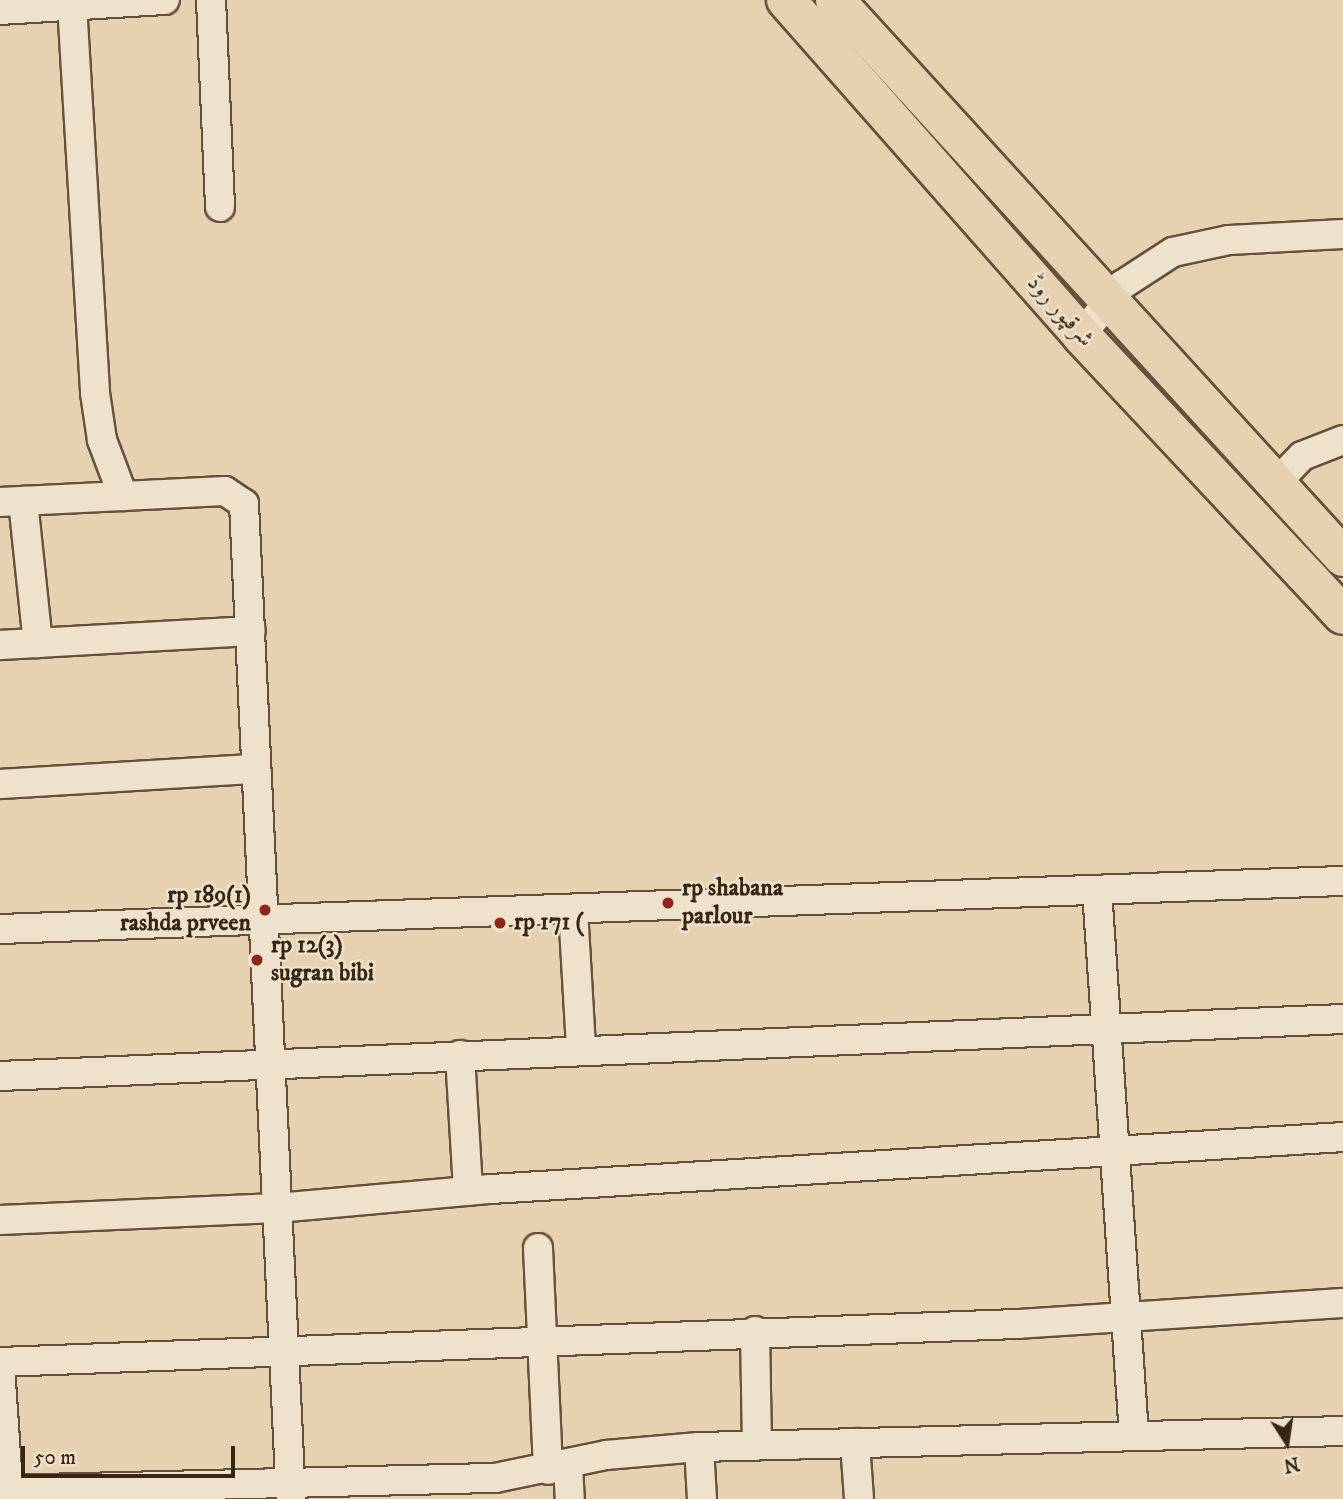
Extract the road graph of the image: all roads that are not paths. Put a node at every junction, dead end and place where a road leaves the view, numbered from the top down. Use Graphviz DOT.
graph roads {
  1 [pos="165,0"];
  2 [pos="211,0"];
  3 [pos="786,0"];
  4 [pos="835,0"];
  5 [pos="72,4"];
  6 [pos="0,10"];
  7 [pos="220,207"];
  8 [pos="1343,234"];
  9 [pos="1107,303"];
  10 [pos="1081,335"];
  11 [pos="1343,440"];
  12 [pos="1274,485"];
  13 [pos="123,496"];
  14 [pos="12,501"];
  15 [pos="1343,557"];
  16 [pos="1343,615"];
  17 [pos="251,631"];
  18 [pos="38,643"];
  19 [pos="0,645"];
  20 [pos="254,769"];
  21 [pos="0,784"];
  22 [pos="1343,881"];
  23 [pos="1097,890"];
  24 [pos="573,909"];
  25 [pos="259,920"];
  26 [pos="0,929"];
  27 [pos="1343,1019"];
  28 [pos="1109,1027"];
  29 [pos="581,1049"];
  30 [pos="460,1055"];
  31 [pos="271,1062"];
  32 [pos="0,1076"];
  33 [pos="1343,1137"];
  34 [pos="1118,1150"];
  35 [pos="468,1191"];
  36 [pos="278,1208"];
  37 [pos="0,1220"];
  38 [pos="538,1248"];
  39 [pos="1343,1303"];
  40 [pos="1127,1315"];
  41 [pos="755,1331"];
  42 [pos="544,1339"];
  43 [pos="284,1350"];
  44 [pos="0,1365"];
  45 [pos="1343,1432"];
  46 [pos="1135,1436"];
  47 [pos="855,1443"];
  48 [pos="757,1445"];
  49 [pos="699,1447"];
  50 [pos="558,1467"];
  51 [pos="291,1491"];
  52 [pos="6,1493"];
  53 [pos="570,1499"];
  54 [pos="702,1499"];
  55 [pos="859,1499"];
  1 -- 5 [label="street"];
  2 -- 7 [label="street"];
  3 -- 10 [label="main road, شرقپور روڈ"];
  4 -- 9 [label="main road, شرقپور روڈ"];
  5 -- 6 [label="street"];
  5 -- 13 [label="street"];
  8 -- 9 [label="street"];
  9 -- 10 [label="street"];
  9 -- 12 [label="main road, شرقپور روڈ"];
  10 -- 16 [label="main road, شرقپور روڈ"];
  11 -- 12 [label="street"];
  12 -- 15 [label="main road, شرقپور روڈ"];
  13 -- 14 [label="street"];
  13 -- 17 [label="street"];
  14 -- 18 [label="street"];
  17 -- 18 [label="street"];
  17 -- 20 [label="street"];
  18 -- 19 [label="street"];
  20 -- 21 [label="street"];
  20 -- 25 [label="street"];
  22 -- 23 [label="street"];
  23 -- 24 [label="street"];
  23 -- 28 [label="street"];
  24 -- 25 [label="street"];
  24 -- 29 [label="street"];
  25 -- 26 [label="street"];
  25 -- 31 [label="street"];
  27 -- 28 [label="street"];
  28 -- 29 [label="street"];
  28 -- 34 [label="street"];
  29 -- 30 [label="street"];
  30 -- 31 [label="street"];
  30 -- 35 [label="street"];
  31 -- 32 [label="street"];
  31 -- 36 [label="street"];
  33 -- 34 [label="street"];
  34 -- 35 [label="street"];
  34 -- 40 [label="street"];
  35 -- 36 [label="street"];
  36 -- 37 [label="street"];
  36 -- 43 [label="street"];
  38 -- 42 [label="street"];
  39 -- 40 [label="street"];
  40 -- 41 [label="street"];
  40 -- 46 [label="street"];
  41 -- 42 [label="street"];
  41 -- 48 [label="street"];
  42 -- 43 [label="street"];
  42 -- 50 [label="street"];
  43 -- 44 [label="street"];
  43 -- 51 [label="street"];
  44 -- 52 [label="street"];
  45 -- 46 [label="street"];
  46 -- 47 [label="street"];
  47 -- 48 [label="street"];
  47 -- 55 [label="street"];
  48 -- 49 [label="street"];
  49 -- 50 [label="street"];
  49 -- 54 [label="street"];
  50 -- 51 [label="street"];
  50 -- 53 [label="street"];
  51 -- 52 [label="street"];
}
